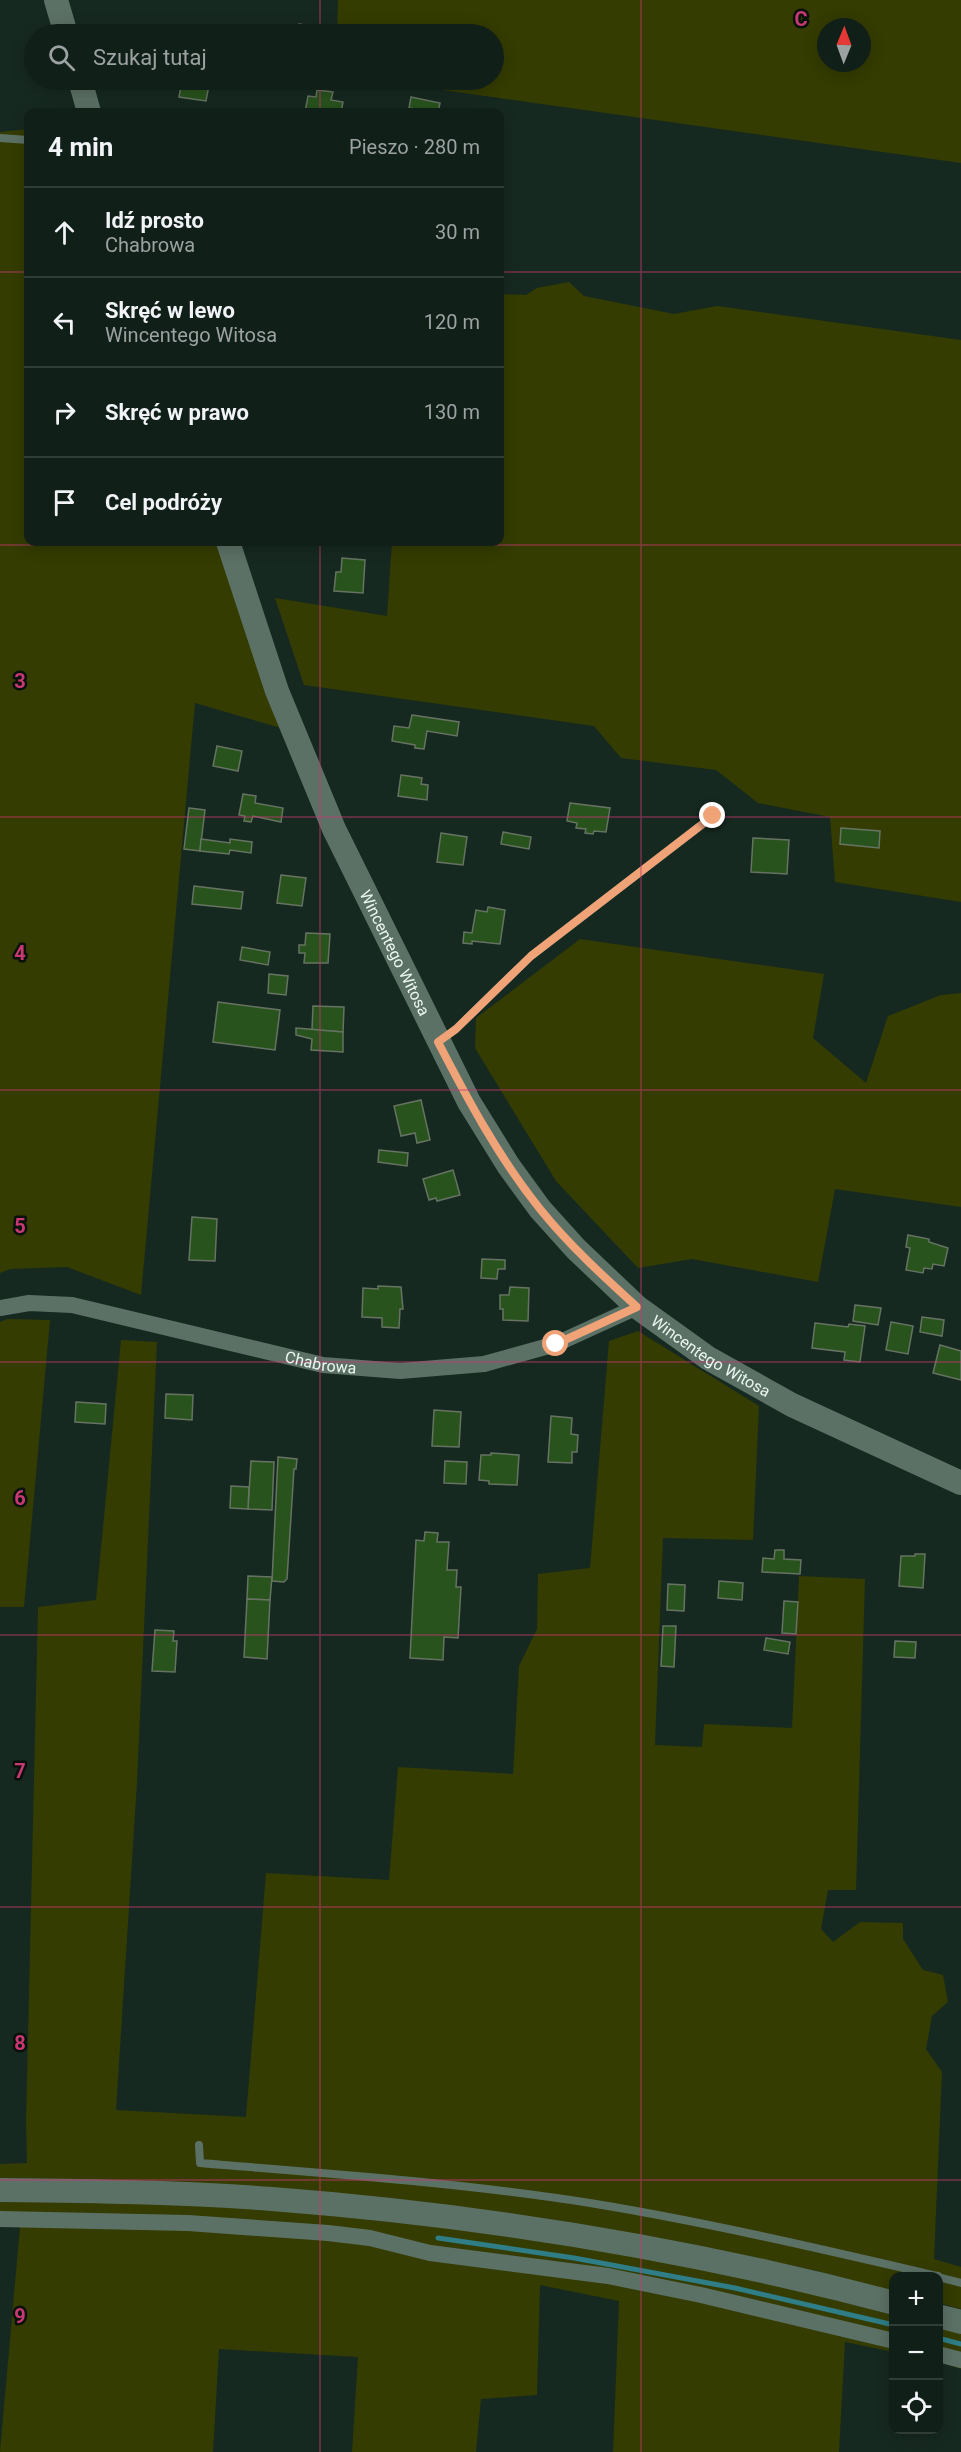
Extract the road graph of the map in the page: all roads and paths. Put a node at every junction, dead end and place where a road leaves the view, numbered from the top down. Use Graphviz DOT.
graph roads {
  1 [pos="56,0"];
  2 [pos="63,24"];
  3 [pos="83,90"];
  4 [pos="88,108"];
  5 [pos="0,138"];
  6 [pos="24,140"];
  7 [pos="229,546"];
  8 [pos="713,816"];
  9 [pos="438,1042"];
  10 [pos="637,1307"];
  11 [pos="0,1308"];
  12 [pos="961,1484"];
  13 [pos="199,2145"];
  14 [pos="0,2190"];
  15 [pos="0,2219"];
  16 [pos="917,2272"];
  17 [pos="943,2278"];
  18 [pos="961,2283"];
  19 [pos="889,2302"];
  20 [pos="943,2317"];
  21 [pos="961,2322"];
  22 [pos="889,2341"];
  23 [pos="943,2355"];
  24 [pos="961,2360"];
  1 -- 2 [label="main road"];
  3 -- 4 [label="main road"];
  5 -- 6 [label="lane"];
  7 -- 9 [label="main road, Wincentego Witosa"];
  8 -- 9 [label="lane"];
  9 -- 10 [label="main road, Wincentego Witosa"];
  10 -- 11 [label="street, Chabrowa"];
  10 -- 12 [label="main road, Wincentego Witosa"];
  13 -- 16 [label="lane"];
  14 -- 19 [label="main road"];
  15 -- 22 [label="street"];
  17 -- 18 [label="lane"];
  20 -- 21 [label="main road"];
  23 -- 24 [label="street"];
}
